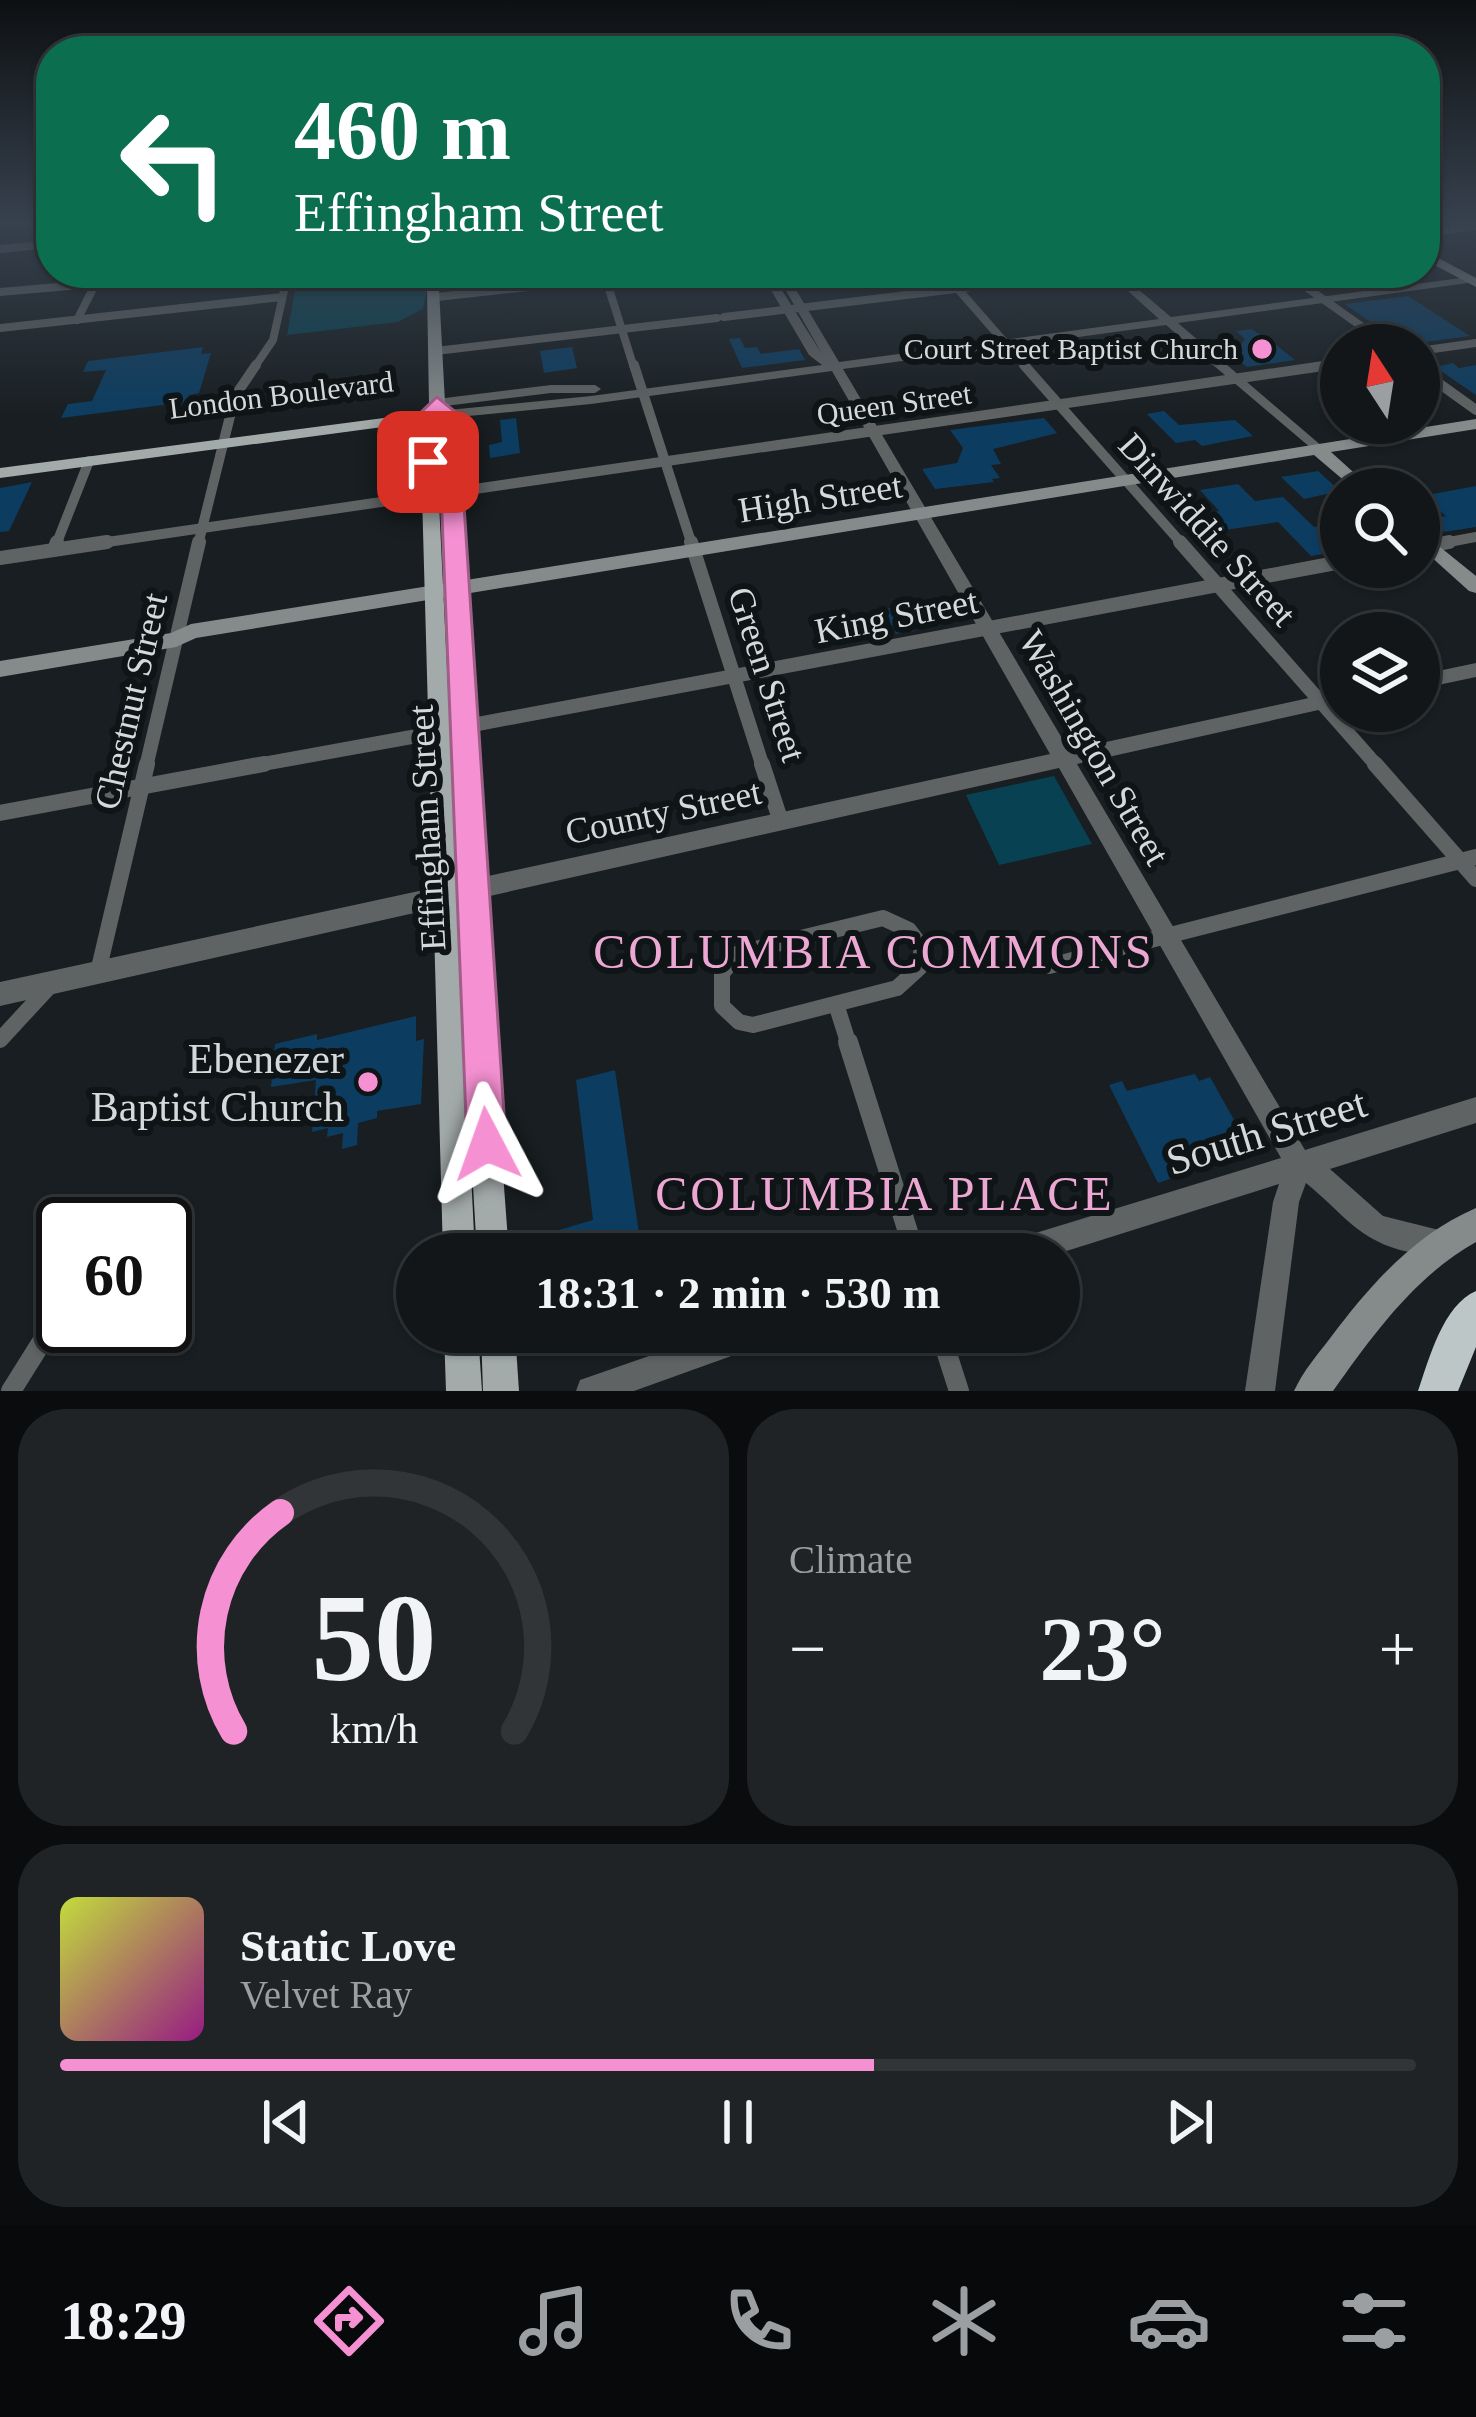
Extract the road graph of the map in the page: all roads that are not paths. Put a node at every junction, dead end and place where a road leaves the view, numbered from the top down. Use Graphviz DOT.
graph roads {
  1 [pos="37,289"];
  2 [pos="93,289"];
  3 [pos="285,289"];
  4 [pos="434,289"];
  5 [pos="444,289"];
  6 [pos="502,289"];
  7 [pos="609,289"];
  8 [pos="779,289"];
  9 [pos="787,289"];
  10 [pos="958,289"];
  11 [pos="1131,289"];
  12 [pos="1309,289"];
  13 [pos="1413,289"];
  14 [pos="0,292"];
  15 [pos="283,297"];
  16 [pos="437,297"];
  17 [pos="1323,299"];
  18 [pos="795,308"];
  19 [pos="77,320"];
  20 [pos="1167,320"];
  21 [pos="1358,324"];
  22 [pos="0,328"];
  23 [pos="622,329"];
  24 [pos="1003,341"];
  25 [pos="1476,343"];
  26 [pos="1440,348"];
  27 [pos="436,351"];
  28 [pos="830,364"];
  29 [pos="1320,366"];
  30 [pos="1235,378"];
  31 [pos="1440,381"];
  32 [pos="642,390"];
  33 [pos="1058,404"];
  34 [pos="1476,407"];
  35 [pos="437,411"];
  36 [pos="1476,428"];
  37 [pos="870,432"];
  38 [pos="224,436"];
  39 [pos="1323,454"];
  40 [pos="0,459"];
  41 [pos="89,461"];
  42 [pos="665,461"];
  43 [pos="1339,468"];
  44 [pos="0,473"];
  45 [pos="1129,485"];
  46 [pos="454,492"];
  47 [pos="429,495"];
  48 [pos="921,519"];
  49 [pos="202,528"];
  50 [pos="1476,537"];
  51 [pos="1440,541"];
  52 [pos="54,550"];
  53 [pos="695,556"];
  54 [pos="1440,557"];
  55 [pos="0,558"];
  56 [pos="1320,566"];
  57 [pos="1219,585"];
  58 [pos="1476,586"];
  59 [pos="458,594"];
  60 [pos="433,598"];
  61 [pos="985,629"];
  62 [pos="176,640"];
  63 [pos="0,669"];
  64 [pos="1476,670"];
  65 [pos="734,676"];
  66 [pos="1440,678"];
  67 [pos="1320,689"];
  68 [pos="1320,702"];
  69 [pos="450,729"];
  70 [pos="1359,732"];
  71 [pos="1060,759"];
  72 [pos="141,787"];
  73 [pos="0,813"];
  74 [pos="781,822"];
  75 [pos="1468,859"];
  76 [pos="1476,879"];
  77 [pos="458,892"];
  78 [pos="1164,936"];
  79 [pos="1048,966"];
  80 [pos="98,972"];
  81 [pos="54,982"];
  82 [pos="0,994"];
  83 [pos="836,1004"];
  84 [pos="0,1040"];
  85 [pos="1476,1110"];
  86 [pos="1300,1164"];
  87 [pos="1476,1224"];
  88 [pos="459,1233"];
  89 [pos="491,1233"];
  90 [pos="908,1233"];
  91 [pos="1080,1233"];
  92 [pos="1437,1242"];
  93 [pos="1476,1310"];
  94 [pos="36,1351"];
  95 [pos="462,1353"];
  96 [pos="499,1353"];
  97 [pos="700,1353"];
  98 [pos="946,1353"];
  99 [pos="11,1391"];
  100 [pos="464,1391"];
  101 [pos="501,1391"];
  102 [pos="591,1391"];
  103 [pos="958,1391"];
  104 [pos="1261,1391"];
  105 [pos="1312,1391"];
  106 [pos="1438,1391"];
  1 -- 14 [label="street"];
  2 -- 19 [label="street"];
  3 -- 15 [label="street, Chestnut Street"];
  4 -- 16 [label="main road, Effingham Street"];
  5 -- 16 [label="main road"];
  6 -- 16 [label="street"];
  7 -- 23 [label="street, Green Street"];
  8 -- 18 [label="street, Washington Street"];
  9 -- 18 [label="street, Washington Street"];
  10 -- 18 [label="street"];
  10 -- 24 [label="street, Dinwiddie Street"];
  11 -- 20 [label="street"];
  12 -- 17 [label="street"];
  13 -- 17 [label="street, London Boulevard"];
  15 -- 19 [label="street"];
  15 -- 38 [label="street, Chestnut Street"];
  16 -- 27 [label="main road, Effingham Street"];
  17 -- 20 [label="street, London Boulevard"];
  17 -- 21 [label="street"];
  18 -- 23 [label="street"];
  18 -- 28 [label="street, Washington Street"];
  19 -- 22 [label="street"];
  20 -- 24 [label="street, London Boulevard"];
  20 -- 30 [label="street"];
  23 -- 27 [label="street"];
  23 -- 32 [label="street, Green Street"];
  24 -- 28 [label="street, London Boulevard"];
  24 -- 33 [label="street, Dinwiddie Street"];
  25 -- 26 [label="street"];
  27 -- 35 [label="main road, Effingham Street"];
  28 -- 32 [label="street, London Boulevard"];
  28 -- 37 [label="street, Washington Street"];
  29 -- 30 [label="street, Queen Street"];
  30 -- 33 [label="street, Queen Street"];
  30 -- 39 [label="street"];
  31 -- 34 [label="street"];
  32 -- 35 [label="street, London Boulevard"];
  32 -- 42 [label="street, Green Street"];
  33 -- 37 [label="street, Queen Street"];
  33 -- 45 [label="street, Dinwiddie Street"];
  35 -- 38 [label="main road, London Boulevard"];
  35 -- 46 [label="main road, Effingham Street"];
  35 -- 47 [label="main road, Effingham Street"];
  36 -- 39 [label="main road, High Street"];
  37 -- 42 [label="street, Queen Street"];
  37 -- 48 [label="street, Washington Street"];
  38 -- 40 [label="main road, London Boulevard"];
  38 -- 41 [label="main road, London Boulevard"];
  38 -- 49 [label="street, Chestnut Street"];
  39 -- 43 [label="main road"];
  39 -- 45 [label="main road, High Street"];
  41 -- 44 [label="main road, London Boulevard"];
  41 -- 52 [label="street"];
  42 -- 46 [label="street, Queen Street"];
  42 -- 53 [label="street, Green Street"];
  45 -- 48 [label="main road, High Street"];
  45 -- 57 [label="street, Dinwiddie Street"];
  46 -- 59 [label="main road, Effingham Street"];
  47 -- 49 [label="street"];
  47 -- 60 [label="main road, Effingham Street"];
  48 -- 53 [label="main road, High Street"];
  48 -- 61 [label="street, Washington Street"];
  49 -- 52 [label="street"];
  49 -- 62 [label="street, Chestnut Street"];
  50 -- 51 [label="street"];
  52 -- 55 [label="street"];
  53 -- 59 [label="main road, High Street"];
  53 -- 65 [label="street, Green Street"];
  54 -- 58 [label="main road"];
  56 -- 57 [label="street, King Street"];
  57 -- 61 [label="street, King Street"];
  57 -- 67 [label="street, Dinwiddie Street"];
  59 -- 60 [label="main road, High Street"];
  59 -- 69 [label="main road, Effingham Street"];
  60 -- 62 [label="main road, High Street"];
  60 -- 69 [label="main road, Effingham Street"];
  61 -- 65 [label="street, King Street"];
  61 -- 71 [label="street, Washington Street"];
  62 -- 63 [label="main road, High Street"];
  62 -- 72 [label="street, Chestnut Street"];
  64 -- 66 [label="street"];
  65 -- 69 [label="street, King Street"];
  65 -- 74 [label="street, Green Street"];
  68 -- 71 [label="street, County Street"];
  69 -- 72 [label="street, King Street"];
  69 -- 77 [label="main road, Effingham Street"];
  70 -- 75 [label="street, Dinwiddie Street"];
  71 -- 74 [label="street, County Street"];
  71 -- 78 [label="street, Washington Street"];
  72 -- 73 [label="street, King Street"];
  72 -- 80 [label="street, Chestnut Street"];
  74 -- 77 [label="street, County Street"];
  75 -- 76 [label="street, Dinwiddie Street"];
  75 -- 78 [label="street"];
  77 -- 80 [label="street, County Street"];
  77 -- 88 [label="main road, Effingham Street"];
  77 -- 89 [label="main road, Effingham Street"];
  78 -- 79 [label="street"];
  78 -- 86 [label="street, Washington Street"];
  80 -- 81 [label="street, County Street"];
  81 -- 82 [label="street, County Street"];
  81 -- 84 [label="street"];
  83 -- 83 [label="street"];
  83 -- 90 [label="street"];
  85 -- 86 [label="street, South Street"];
  86 -- 91 [label="street, South Street"];
  86 -- 92 [label="street, Washington Street"];
  86 -- 104 [label="street"];
  87 -- 92 [label="main road"];
  92 -- 105 [label="main road"];
  93 -- 106 [label="highway"];
  94 -- 99 [label="street"];
  95 -- 100 [label="main road"];
  96 -- 101 [label="main road"];
  97 -- 102 [label="street"];
  98 -- 103 [label="street"];
}
